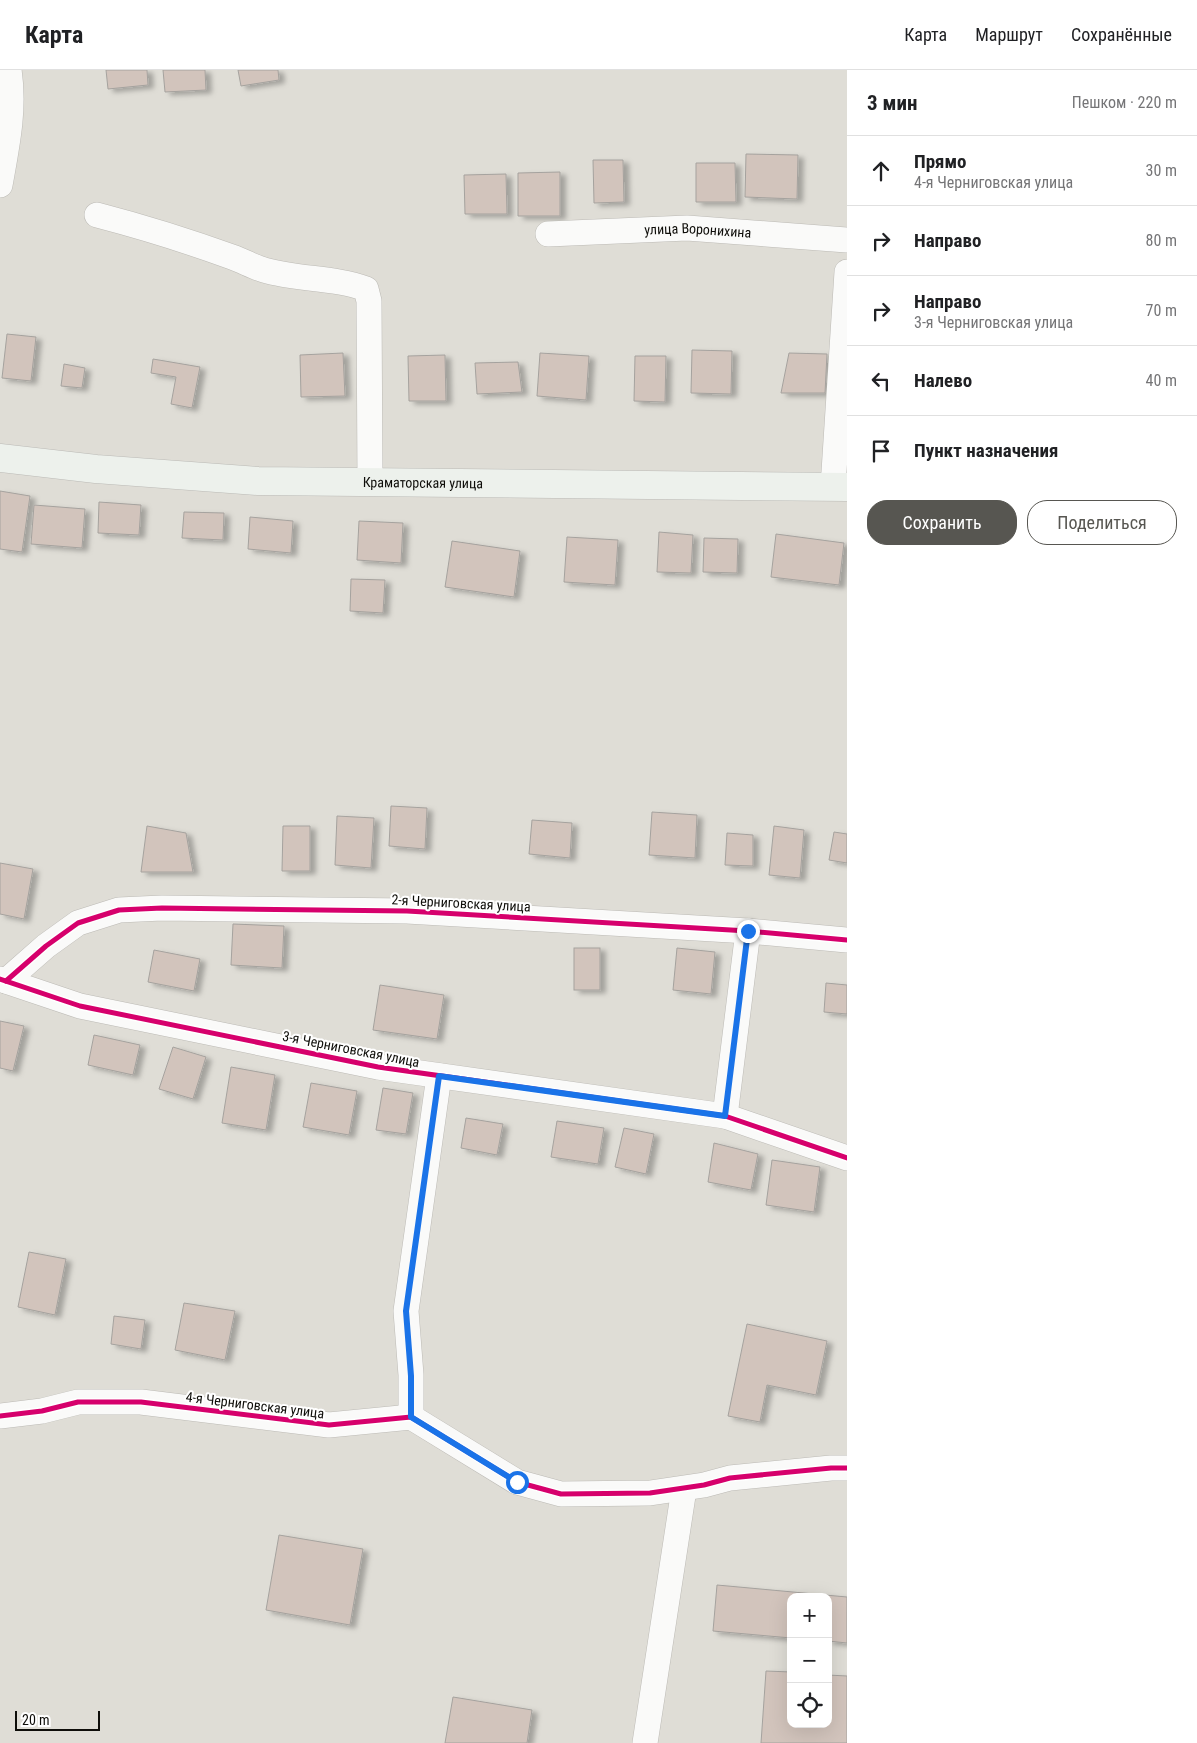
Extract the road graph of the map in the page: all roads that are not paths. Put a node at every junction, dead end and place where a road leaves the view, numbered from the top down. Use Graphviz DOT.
graph roads {
  1 [pos="9,70"];
  2 [pos="0,185"];
  3 [pos="97,215"];
  4 [pos="548,234"];
  5 [pos="847,240"];
  6 [pos="847,272"];
  7 [pos="0,458"];
  8 [pos="370,481"];
  9 [pos="840,487"];
  10 [pos="748,931"];
  11 [pos="847,940"];
  12 [pos="3,980"];
  13 [pos="439,1076"];
  14 [pos="725,1116"];
  15 [pos="847,1158"];
  16 [pos="0,1416"];
  17 [pos="411,1417"];
  18 [pos="847,1468"];
  19 [pos="684,1489"];
  20 [pos="646,1743"];
  1 -- 2 [label="street"];
  3 -- 8 [label="street"];
  4 -- 5 [label="street, улица Воронихина"];
  6 -- 9 [label="street"];
  7 -- 8 [label="main road, Краматорская улица"];
  8 -- 9 [label="main road, Краматорская улица"];
  10 -- 11 [label="street, 2-я Черниговская улица"];
  10 -- 12 [label="street, 2-я Черниговская улица"];
  10 -- 14 [label="street"];
  12 -- 13 [label="street, 3-я Черниговская улица"];
  13 -- 14 [label="street, 3-я Черниговская улица"];
  13 -- 17 [label="street"];
  14 -- 15 [label="street, 3-я Черниговская улица"];
  16 -- 17 [label="street, 4-я Черниговская улица"];
  17 -- 19 [label="street"];
  18 -- 19 [label="street"];
  19 -- 20 [label="street"];
}
